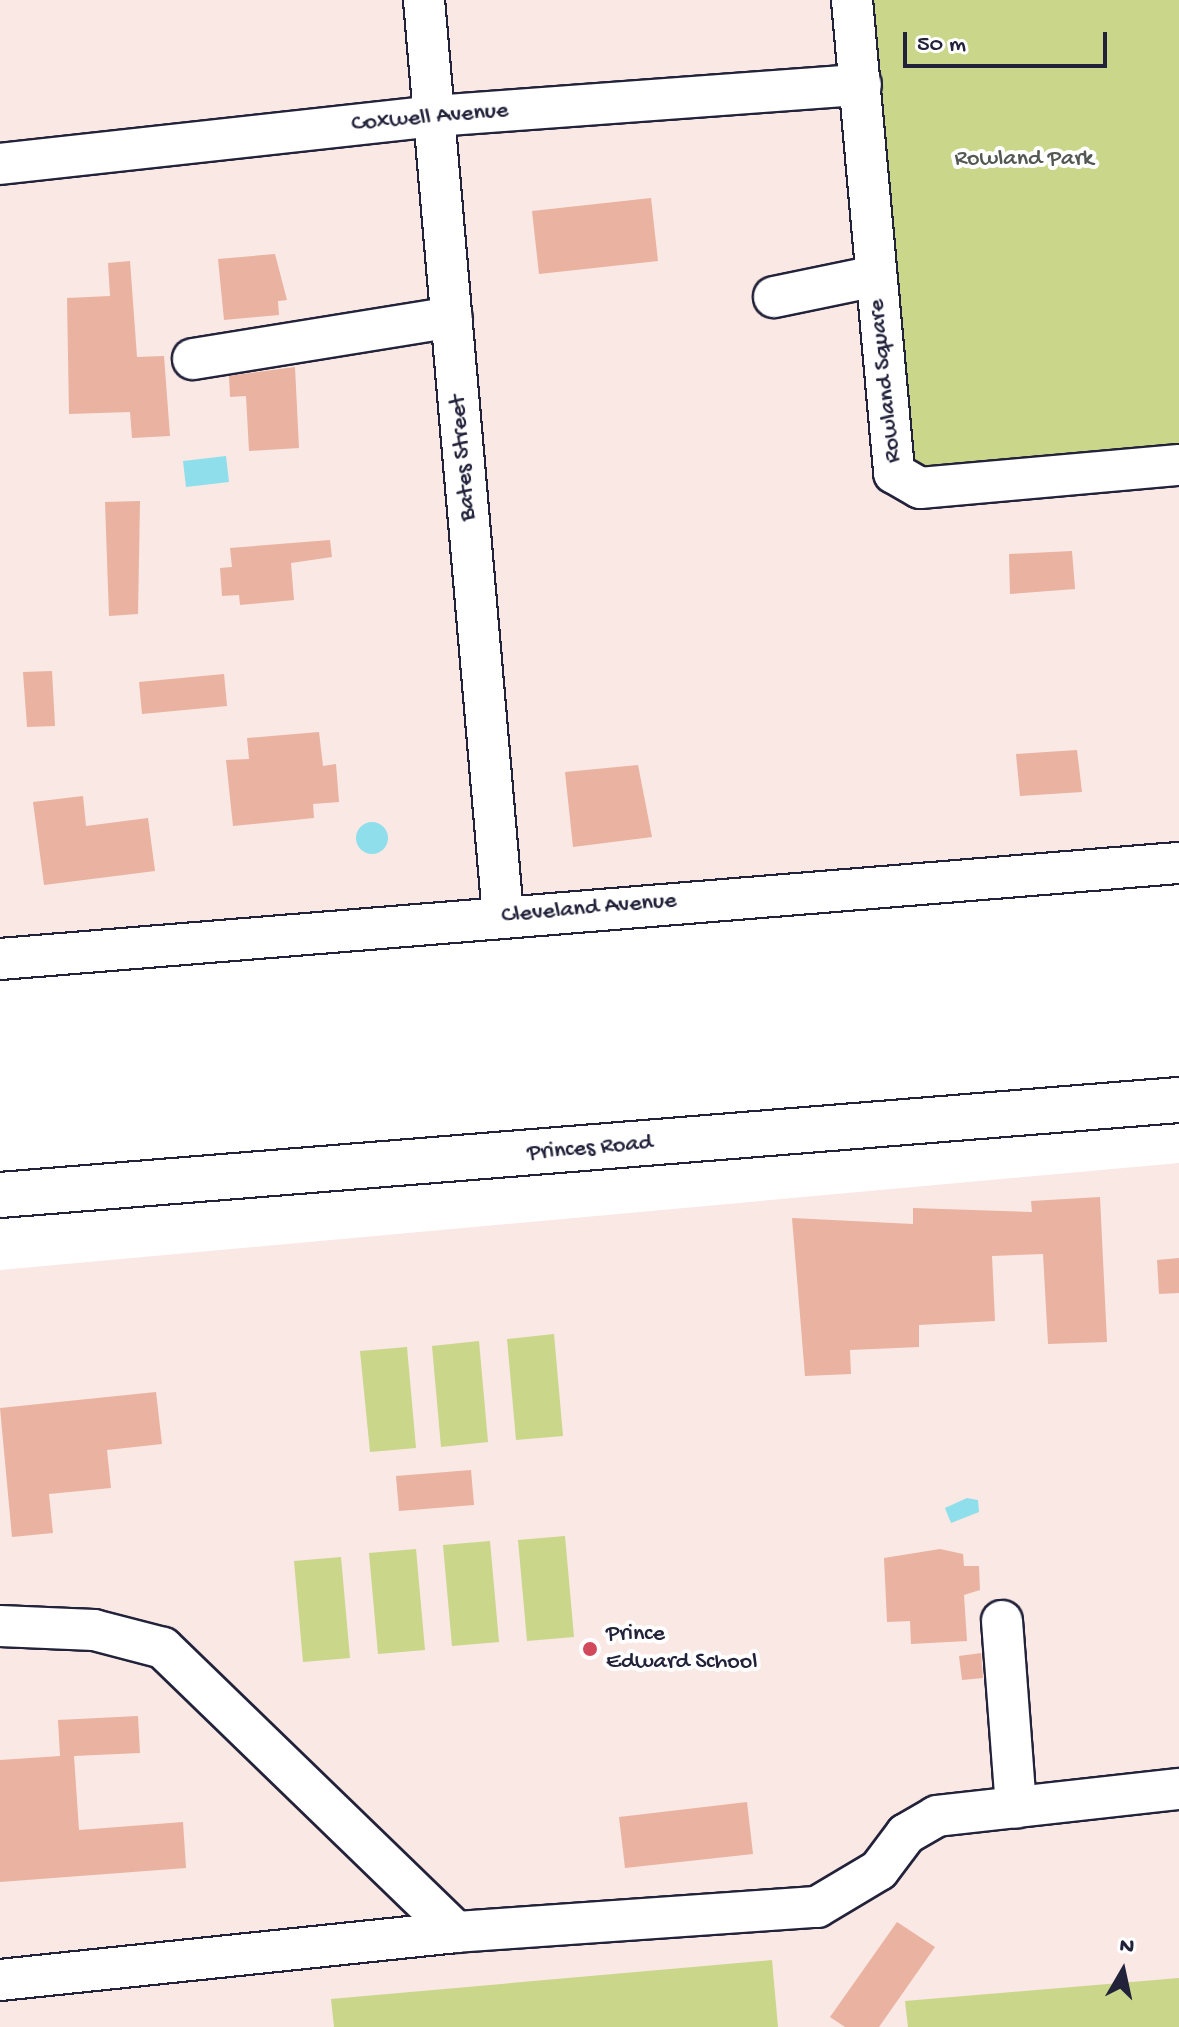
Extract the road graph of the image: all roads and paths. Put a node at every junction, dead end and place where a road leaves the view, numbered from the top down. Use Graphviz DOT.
graph roads {
  1 [pos="424,0"];
  2 [pos="852,0"];
  3 [pos="861,85"];
  4 [pos="434,116"];
  5 [pos="0,164"];
  6 [pos="875,276"];
  7 [pos="774,297"];
  8 [pos="452,317"];
  9 [pos="193,359"];
  10 [pos="1179,465"];
  11 [pos="1179,863"];
  12 [pos="503,916"];
  13 [pos="0,959"];
  14 [pos="1179,1100"];
  15 [pos="0,1195"];
  16 [pos="1002,1621"];
  17 [pos="0,1626"];
  18 [pos="1179,1789"];
  19 [pos="1016,1807"];
  20 [pos="456,1932"];
  21 [pos="0,1980"];
  1 -- 4 [label="street, Bates Street"];
  2 -- 3 [label="street, Rowland Square"];
  3 -- 4 [label="street, Coxwell Avenue"];
  3 -- 6 [label="street, Rowland Square"];
  4 -- 5 [label="street, Coxwell Avenue"];
  4 -- 8 [label="street, Bates Street"];
  6 -- 7 [label="street"];
  6 -- 10 [label="street, Rowland Square"];
  8 -- 9 [label="street"];
  8 -- 12 [label="street, Bates Street"];
  11 -- 12 [label="street, Cleveland Avenue"];
  12 -- 13 [label="street, Cleveland Avenue"];
  14 -- 15 [label="main road, Princes Road"];
  16 -- 19 [label="street"];
  17 -- 20 [label="street"];
  18 -- 19 [label="street"];
  19 -- 20 [label="street"];
  20 -- 21 [label="street"];
}
